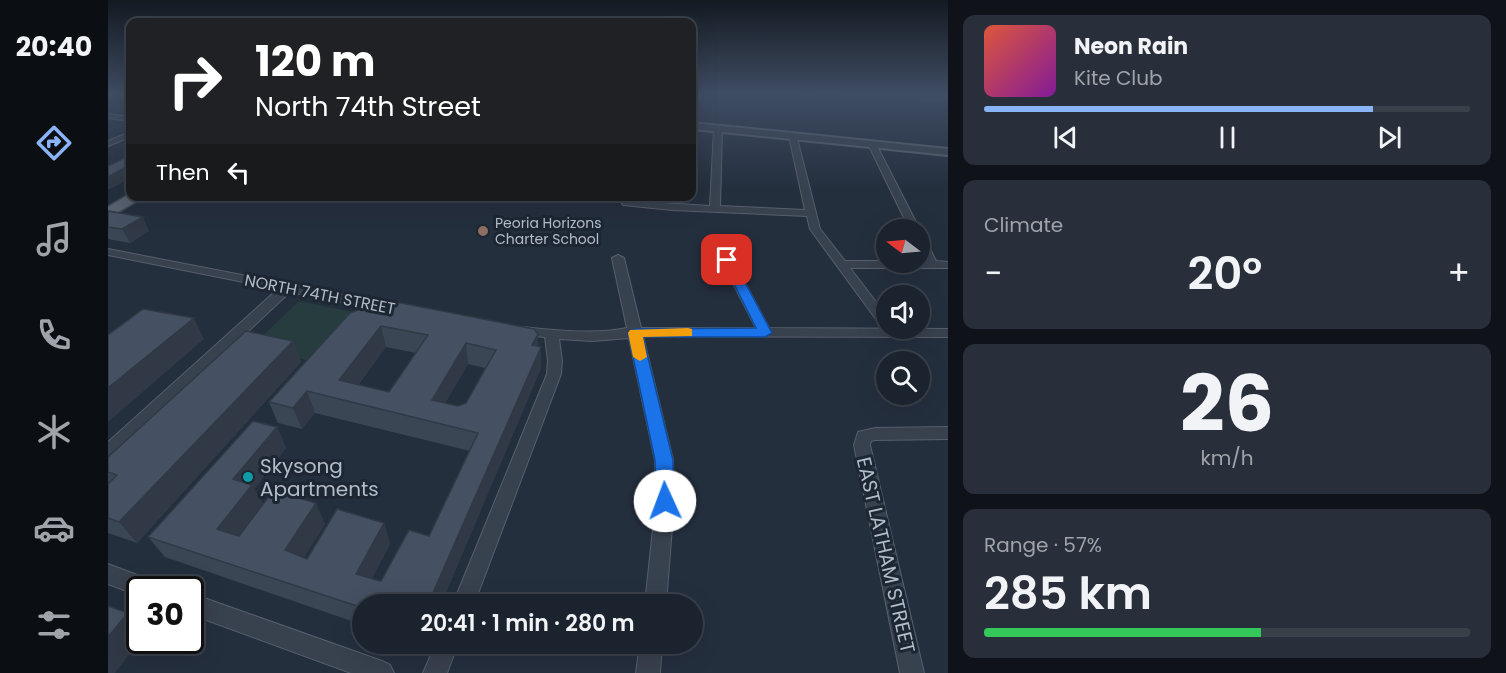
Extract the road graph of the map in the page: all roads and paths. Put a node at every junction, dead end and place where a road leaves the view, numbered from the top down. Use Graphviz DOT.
graph roads {
  1 [pos="696,126"];
  2 [pos="718,129"];
  3 [pos="126,136"];
  4 [pos="793,136"];
  5 [pos="108,144"];
  6 [pos="872,144"];
  7 [pos="948,152"];
  8 [pos="126,193"];
  9 [pos="129,201"];
  10 [pos="635,201"];
  11 [pos="108,203"];
  12 [pos="715,208"];
  13 [pos="108,213"];
  14 [pos="810,213"];
  15 [pos="910,219"];
  16 [pos="108,252"];
  17 [pos="618,258"];
  18 [pos="727,260"];
  19 [pos="930,260"];
  20 [pos="840,264"];
  21 [pos="932,264"];
  22 [pos="948,265"];
  23 [pos="288,287"];
  24 [pos="399,309"];
  25 [pos="876,310"];
  26 [pos="876,329"];
  27 [pos="508,330"];
  28 [pos="930,331"];
  29 [pos="559,333"];
  30 [pos="635,333"];
  31 [pos="765,333"];
  32 [pos="948,333"];
  33 [pos="948,433"];
  34 [pos="108,452"];
  35 [pos="108,574"];
  36 [pos="126,581"];
  37 [pos="467,594"];
  38 [pos="657,594"];
  39 [pos="204,608"];
  40 [pos="443,654"];
  41 [pos="650,654"];
  42 [pos="382,673"];
  43 [pos="435,673"];
  44 [pos="648,673"];
  45 [pos="912,673"];
  1 -- 2 [label="street"];
  2 -- 4 [label="street"];
  2 -- 12 [label="street"];
  3 -- 5 [label="street"];
  4 -- 6 [label="street"];
  4 -- 14 [label="street"];
  6 -- 7 [label="street"];
  6 -- 15 [label="street"];
  8 -- 11 [label="main road"];
  9 -- 13 [label="main road"];
  10 -- 12 [label="street"];
  12 -- 14 [label="street"];
  14 -- 20 [label="street"];
  16 -- 23 [label="street, NORTH 74TH STREET"];
  17 -- 30 [label="street"];
  18 -- 31 [label="street"];
  19 -- 21 [label="street"];
  20 -- 21 [label="street"];
  20 -- 25 [label="street"];
  21 -- 22 [label="street"];
  23 -- 24 [label="street, NORTH 74TH STREET"];
  23 -- 34 [label="street"];
  26 -- 31 [label="street"];
  27 -- 29 [label="street"];
  28 -- 32 [label="street"];
  29 -- 30 [label="street"];
  29 -- 37 [label="street"];
  30 -- 31 [label="street"];
  30 -- 38 [label="street"];
  33 -- 45 [label="street, EAST LATHAM STREET"];
  35 -- 36 [label="street"];
  39 -- 42 [label="street"];
  40 -- 43 [label="street"];
  41 -- 44 [label="street"];
}
